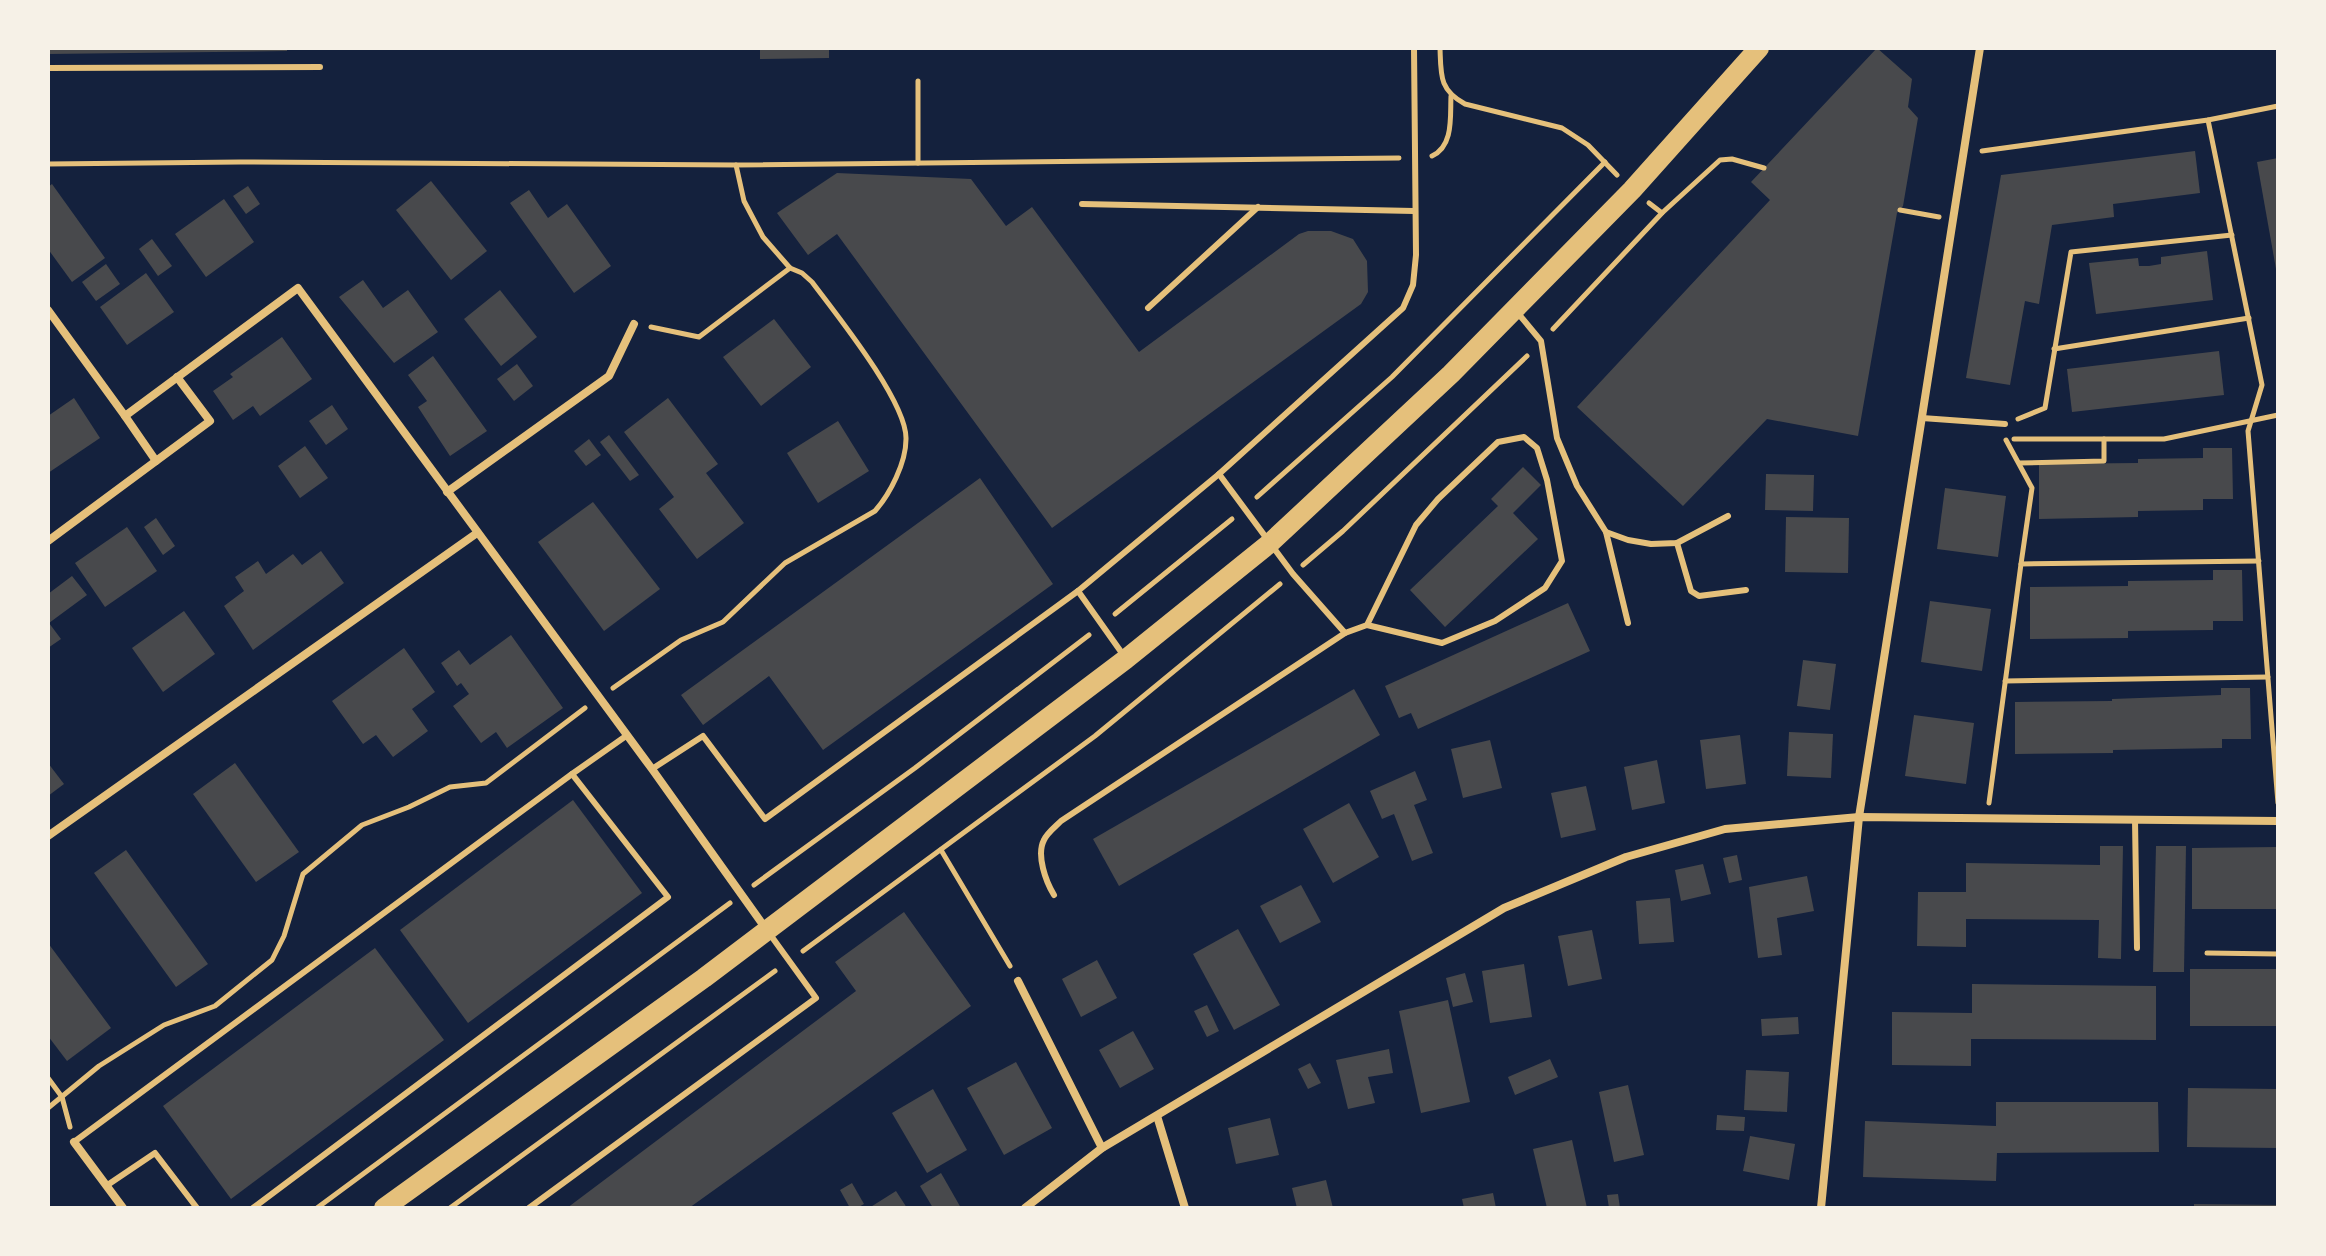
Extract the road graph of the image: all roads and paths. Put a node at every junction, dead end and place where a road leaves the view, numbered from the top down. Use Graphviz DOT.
graph roads {
  1 [pos="1414,48"];
  2 [pos="1440,48"];
  3 [pos="1759,48"];
  4 [pos="1980,48"];
  5 [pos="320,67"];
  6 [pos="48,68"];
  7 [pos="918,81"];
  8 [pos="1451,96"];
  9 [pos="2278,106"];
  10 [pos="2208,120"];
  11 [pos="1965,153"];
  12 [pos="1414,158"];
  13 [pos="1605,162"];
  14 [pos="918,163"];
  15 [pos="48,164"];
  16 [pos="1764,168"];
  17 [pos="1632,190"];
  18 [pos="1082,204"];
  19 [pos="1258,207"];
  20 [pos="1900,210"];
  21 [pos="1414,211"];
  22 [pos="1662,213"];
  23 [pos="1953,220"];
  24 [pos="2232,235"];
  25 [pos="790,268"];
  26 [pos="1148,308"];
  27 [pos="1515,309"];
  28 [pos="48,310"];
  29 [pos="2249,318"];
  30 [pos="634,324"];
  31 [pos="1541,341"];
  32 [pos="2054,349"];
  33 [pos="177,377"];
  34 [pos="2278,415"];
  35 [pos="125,416"];
  36 [pos="1922,418"];
  37 [pos="2252,421"];
  38 [pos="2005,424"];
  39 [pos="2104,439"];
  40 [pos="156,461"];
  41 [pos="2019,463"];
  42 [pos="1219,474"];
  43 [pos="447,492"];
  44 [pos="1244,508"];
  45 [pos="1728,516"];
  46 [pos="1606,532"];
  47 [pos="477,533"];
  48 [pos="48,541"];
  49 [pos="1270,543"];
  50 [pos="1677,543"];
  51 [pos="2259,561"];
  52 [pos="2021,564"];
  53 [pos="1293,574"];
  54 [pos="1746,590"];
  55 [pos="1078,591"];
  56 [pos="1628,623"];
  57 [pos="1102,624"];
  58 [pos="1367,625"];
  59 [pos="1345,633"];
  60 [pos="1126,659"];
  61 [pos="2268,677"];
  62 [pos="2005,681"];
  63 [pos="626,736"];
  64 [pos="652,769"];
  65 [pos="572,774"];
  66 [pos="2278,804"];
  67 [pos="1859,817"];
  68 [pos="1986,820"];
  69 [pos="2135,820"];
  70 [pos="2278,821"];
  71 [pos="48,836"];
  72 [pos="941,850"];
  73 [pos="741,894"];
  74 [pos="1054,895"];
  75 [pos="767,931"];
  76 [pos="2137,948"];
  77 [pos="2207,953"];
  78 [pos="2278,954"];
  79 [pos="789,961"];
  80 [pos="1018,981"];
  81 [pos="48,1078"];
  82 [pos="1157,1116"];
  83 [pos="74,1142"];
  84 [pos="1102,1148"];
  85 [pos="106,1186"];
  86 [pos="123,1208"];
  87 [pos="197,1208"];
  88 [pos="253,1208"];
  89 [pos="317,1208"];
  90 [pos="384,1208"];
  91 [pos="450,1208"];
  92 [pos="529,1208"];
  93 [pos="1025,1208"];
  94 [pos="1185,1208"];
  95 [pos="1821,1208"];
  1 -- 12 [label="lane"];
  2 -- 8 [label="path"];
  3 -- 17 [label="main road"];
  4 -- 11 [label="street"];
  5 -- 6 [label="lane"];
  7 -- 14 [label="path"];
  8 -- 12 [label="path"];
  8 -- 13 [label="path"];
  9 -- 10 [label="path"];
  10 -- 11 [label="path"];
  10 -- 24 [label="path"];
  11 -- 23 [label="street"];
  12 -- 14 [label="path"];
  12 -- 21 [label="lane"];
  13 -- 17 [label="path"];
  13 -- 44 [label="path"];
  14 -- 15 [label="path"];
  16 -- 22 [label="path"];
  17 -- 22 [label="path"];
  17 -- 27 [label="main road"];
  18 -- 19 [label="lane"];
  19 -- 21 [label="lane"];
  19 -- 26 [label="lane"];
  20 -- 23 [label="path"];
  21 -- 42 [label="lane"];
  22 -- 31 [label="path"];
  23 -- 36 [label="street"];
  24 -- 29 [label="path"];
  24 -- 32 [label="path"];
  25 -- 30 [label="path"];
  27 -- 31 [label="lane"];
  27 -- 49 [label="main road"];
  28 -- 35 [label="street"];
  29 -- 32 [label="path"];
  29 -- 37 [label="path"];
  30 -- 43 [label="street"];
  31 -- 46 [label="lane"];
  31 -- 53 [label="path"];
  32 -- 38 [label="path"];
  33 -- 35 [label="street"];
  33 -- 40 [label="street"];
  33 -- 43 [label="street"];
  34 -- 37 [label="path"];
  35 -- 40 [label="street"];
  36 -- 38 [label="lane"];
  36 -- 67 [label="street"];
  37 -- 39 [label="path"];
  37 -- 51 [label="path"];
  39 -- 41 [label="path"];
  39 -- 41 [label="path"];
  40 -- 48 [label="street"];
  41 -- 52 [label="path"];
  42 -- 44 [label="lane"];
  42 -- 55 [label="lane"];
  43 -- 47 [label="street"];
  44 -- 49 [label="lane"];
  44 -- 57 [label="path"];
  45 -- 50 [label="lane"];
  46 -- 50 [label="lane"];
  46 -- 56 [label="lane"];
  47 -- 63 [label="street"];
  47 -- 71 [label="street"];
  49 -- 53 [label="lane"];
  49 -- 60 [label="main road"];
  50 -- 54 [label="lane"];
  51 -- 52 [label="path"];
  51 -- 61 [label="path"];
  52 -- 62 [label="path"];
  53 -- 59 [label="lane"];
  53 -- 72 [label="path"];
  55 -- 57 [label="lane"];
  55 -- 64 [label="lane"];
  57 -- 60 [label="lane"];
  57 -- 73 [label="path"];
  58 -- 58 [label="lane"];
  58 -- 59 [label="lane"];
  59 -- 74 [label="lane"];
  60 -- 75 [label="main road"];
  61 -- 62 [label="path"];
  61 -- 66 [label="path"];
  62 -- 68 [label="path"];
  63 -- 64 [label="street"];
  63 -- 65 [label="lane"];
  64 -- 73 [label="street"];
  65 -- 83 [label="lane"];
  65 -- 88 [label="lane"];
  67 -- 68 [label="street"];
  67 -- 82 [label="street"];
  67 -- 95 [label="street"];
  68 -- 69 [label="street"];
  69 -- 70 [label="street"];
  69 -- 76 [label="lane"];
  72 -- 79 [label="path"];
  72 -- 80 [label="path"];
  73 -- 75 [label="street"];
  73 -- 89 [label="path"];
  75 -- 79 [label="lane"];
  75 -- 90 [label="main road"];
  77 -- 78 [label="path"];
  79 -- 91 [label="path"];
  79 -- 92 [label="lane"];
  80 -- 84 [label="street"];
  81 -- 83 [label="path"];
  82 -- 84 [label="street"];
  82 -- 94 [label="street"];
  83 -- 85 [label="street"];
  84 -- 93 [label="street"];
  85 -- 86 [label="street"];
  85 -- 87 [label="lane"];
}
